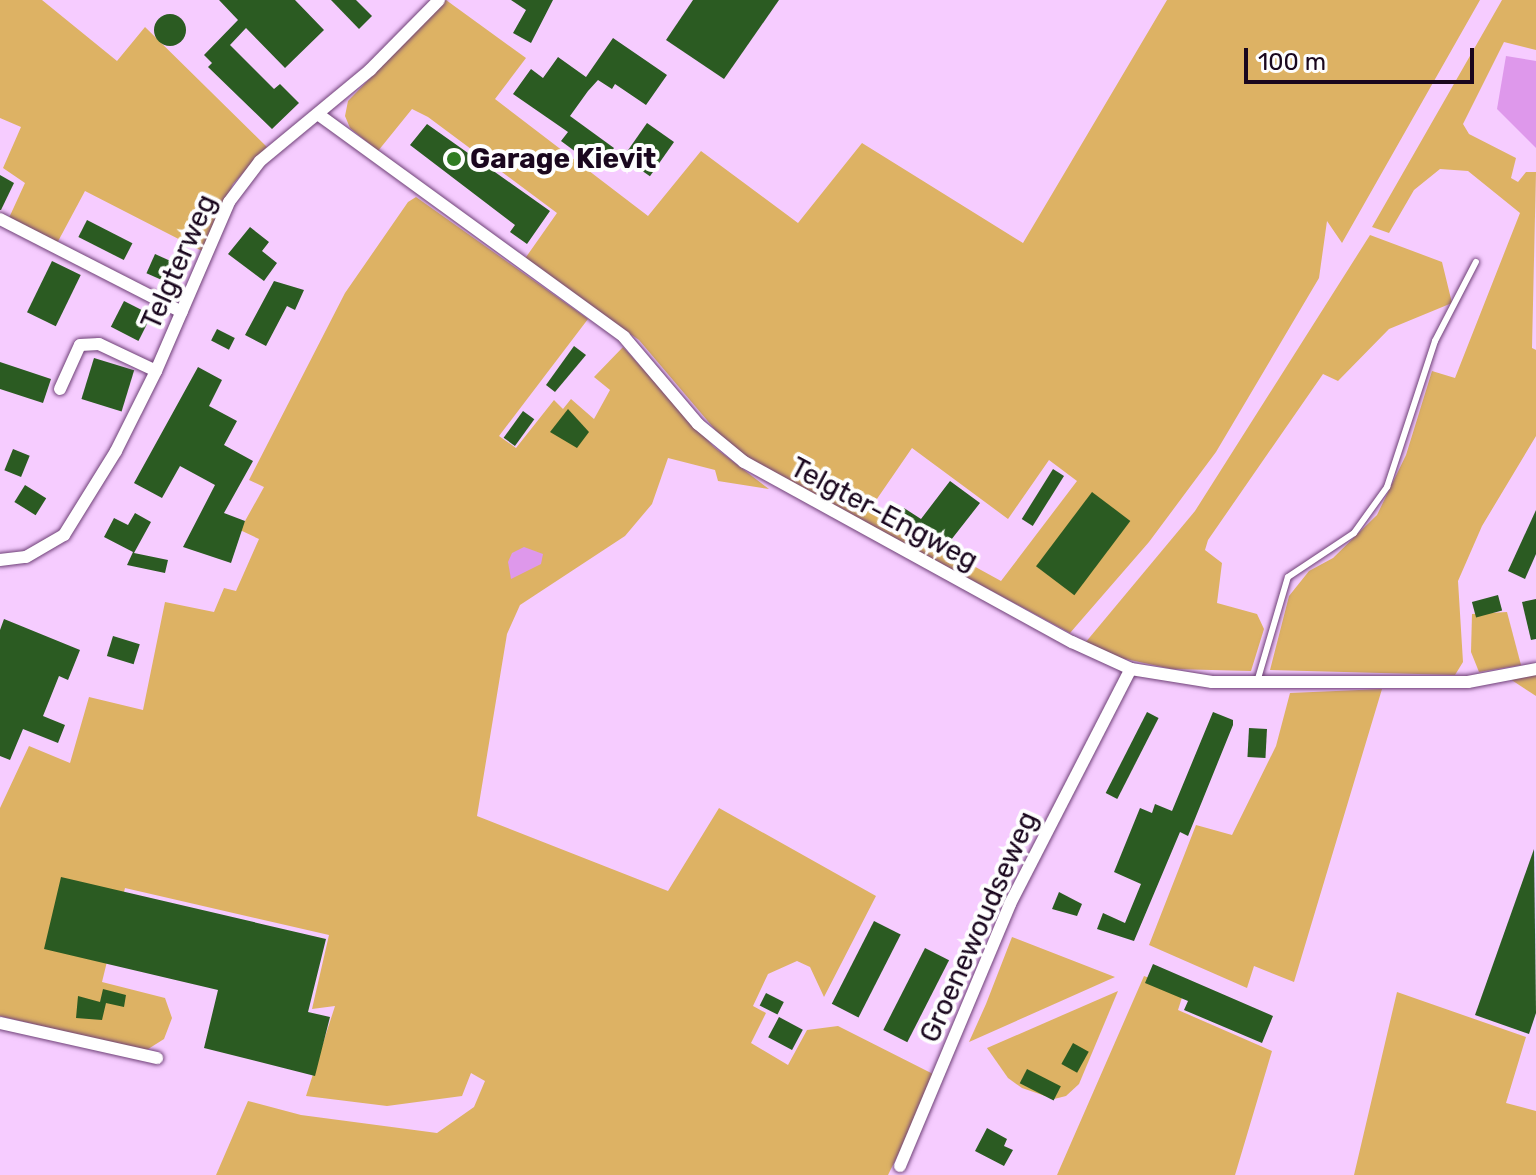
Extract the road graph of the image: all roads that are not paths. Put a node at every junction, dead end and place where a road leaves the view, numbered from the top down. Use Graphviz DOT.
graph roads {
  1 [pos="439,0"];
  2 [pos="319,115"];
  3 [pos="0,219"];
  4 [pos="1476,262"];
  5 [pos="182,312"];
  6 [pos="156,371"];
  7 [pos="60,389"];
  8 [pos="0,560"];
  9 [pos="1131,669"];
  10 [pos="1536,669"];
  11 [pos="1257,682"];
  12 [pos="0,1023"];
  13 [pos="157,1058"];
  14 [pos="900,1166"];
  1 -- 2 [label="street, Telgterweg"];
  2 -- 5 [label="street, Telgterweg"];
  2 -- 9 [label="street, Telgter-Engweg"];
  3 -- 5 [label="street"];
  4 -- 11 [label="lane"];
  5 -- 6 [label="street, Telgterweg"];
  6 -- 7 [label="street"];
  6 -- 8 [label="street, Telgterweg"];
  9 -- 11 [label="street, Telgter-Engweg"];
  9 -- 14 [label="street, Groenewoudseweg"];
  10 -- 11 [label="street, Telgter-Engweg"];
  12 -- 13 [label="street"];
}
